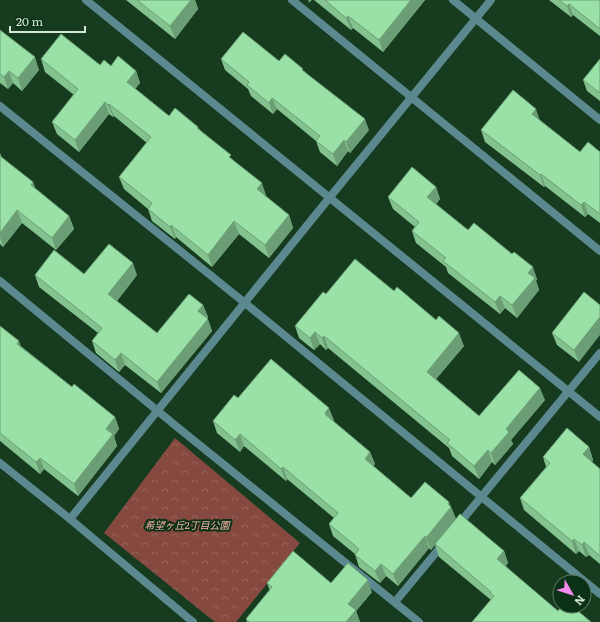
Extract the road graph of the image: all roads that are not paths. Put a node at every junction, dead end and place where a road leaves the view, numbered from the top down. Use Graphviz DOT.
graph roads {
  1 [pos="86,0"];
  2 [pos="292,0"];
  3 [pos="453,0"];
  4 [pos="492,0"];
  5 [pos="476,19"];
  6 [pos="411,97"];
  7 [pos="0,106"];
  8 [pos="600,120"];
  9 [pos="330,197"];
  10 [pos="600,251"];
  11 [pos="0,281"];
  12 [pos="245,303"];
  13 [pos="600,353"];
  14 [pos="569,392"];
  15 [pos="158,410"];
  16 [pos="600,417"];
  17 [pos="0,463"];
  18 [pos="482,496"];
  19 [pos="70,519"];
  20 [pos="600,594"];
  21 [pos="395,602"];
  22 [pos="193,622"];
  23 [pos="419,622"];
  1 -- 9 [label="street"];
  2 -- 6 [label="street"];
  3 -- 5 [label="street"];
  4 -- 5 [label="street"];
  5 -- 6 [label="street"];
  5 -- 8 [label="street"];
  6 -- 9 [label="street"];
  6 -- 10 [label="street"];
  7 -- 12 [label="street"];
  9 -- 12 [label="street"];
  9 -- 14 [label="street"];
  11 -- 15 [label="street"];
  12 -- 15 [label="street"];
  12 -- 18 [label="street"];
  13 -- 14 [label="street"];
  14 -- 16 [label="street"];
  14 -- 18 [label="street"];
  15 -- 19 [label="street"];
  15 -- 21 [label="street"];
  17 -- 19 [label="street"];
  18 -- 20 [label="street"];
  18 -- 21 [label="street"];
  19 -- 22 [label="street"];
  21 -- 23 [label="street"];
}
